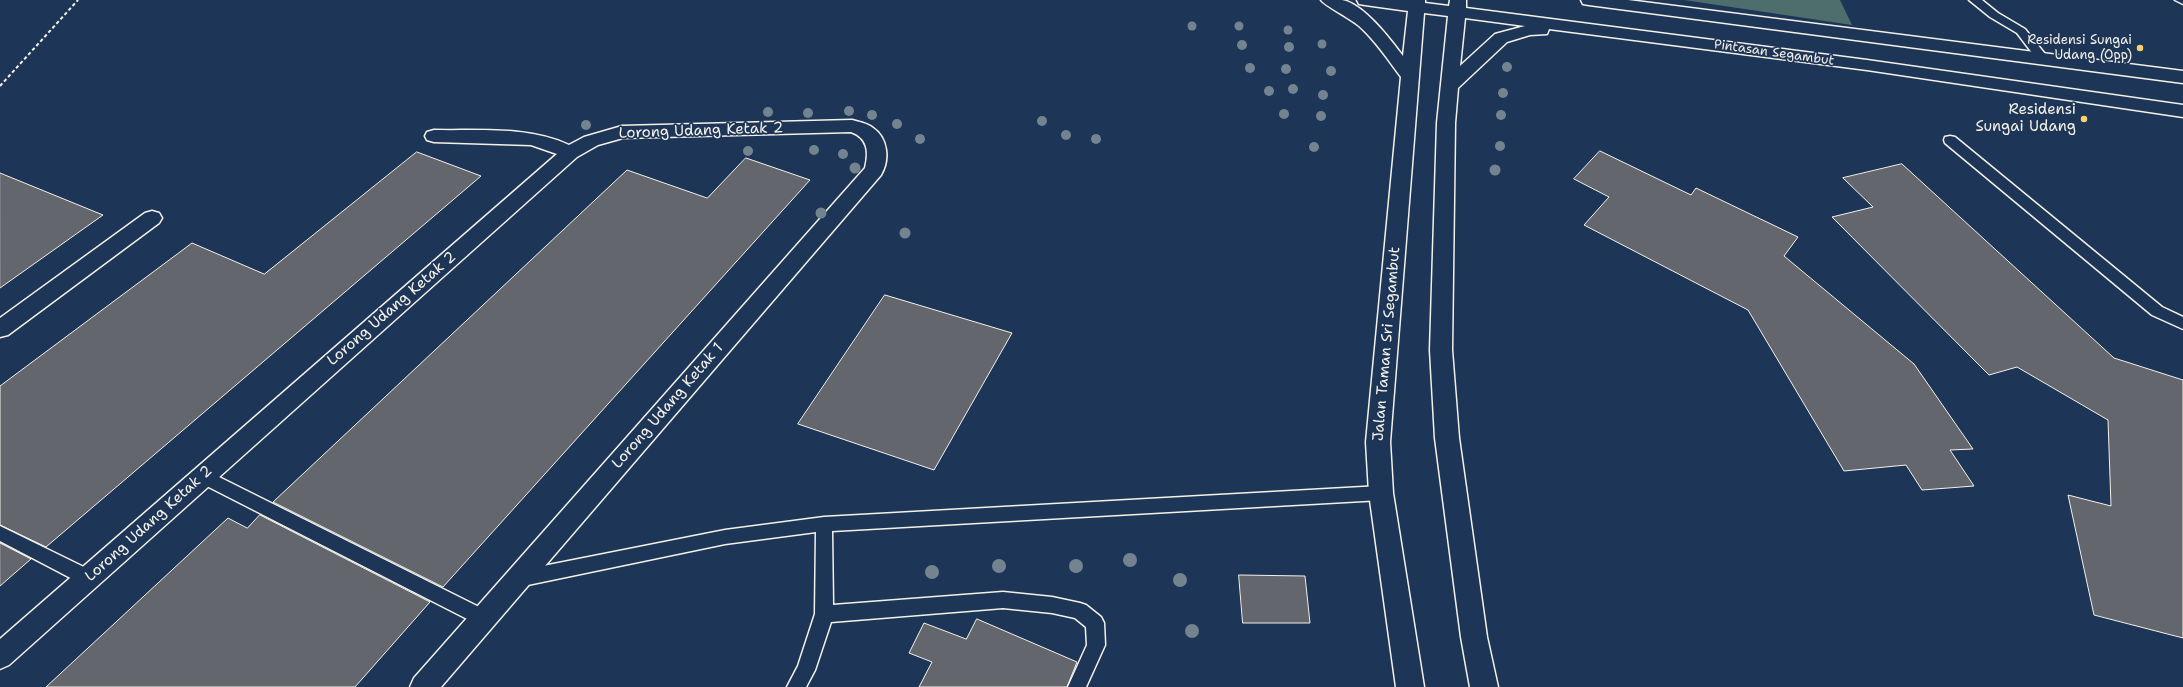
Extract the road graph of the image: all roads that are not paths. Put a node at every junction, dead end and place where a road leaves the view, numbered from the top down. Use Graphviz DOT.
graph roads {
  1 [pos="1329,0"];
  2 [pos="1365,0"];
  3 [pos="1589,0"];
  4 [pos="1975,0"];
  5 [pos="1417,4"];
  6 [pos="1457,6"];
  7 [pos="1606,31"];
  8 [pos="2043,59"];
  9 [pos="1411,78"];
  10 [pos="2183,78"];
  11 [pos="1450,86"];
  12 [pos="2183,111"];
  13 [pos="852,126"];
  14 [pos="434,136"];
  15 [pos="1950,140"];
  16 [pos="570,153"];
  17 [pos="152,218"];
  18 [pos="2183,323"];
  19 [pos="0,328"];
  20 [pos="203,476"];
  21 [pos="1381,494"];
  22 [pos="824,524"];
  23 [pos="0,533"];
  24 [pos="88,578"];
  25 [pos="516,580"];
  26 [pos="824,614"];
  27 [pos="483,618"];
  28 [pos="0,656"];
  29 [pos="424,687"];
  30 [pos="796,687"];
  31 [pos="1077,687"];
  32 [pos="1410,687"];
  33 [pos="1484,687"];
  1 -- 9 [label="street"];
  2 -- 5 [label="street, Pintasan Segambut"];
  3 -- 8 [label="street, Pintasan Segambut"];
  4 -- 8 [label="lane"];
  5 -- 6 [label="street, Pintasan Segambut"];
  5 -- 9 [label="street, Jalan Taman Sri Segambut"];
  6 -- 7 [label="street, Pintasan Segambut"];
  6 -- 11 [label="street"];
  7 -- 11 [label="street"];
  7 -- 12 [label="street, Pintasan Segambut"];
  8 -- 10 [label="street, Pintasan Segambut"];
  9 -- 21 [label="street, Jalan Taman Sri Segambut"];
  11 -- 33 [label="street"];
  13 -- 16 [label="street, Lorong Udang Ketak 2"];
  13 -- 25 [label="street, Lorong Udang Ketak 1"];
  14 -- 16 [label="street"];
  15 -- 18 [label="lane"];
  16 -- 20 [label="street, Lorong Udang Ketak 2"];
  17 -- 19 [label="street"];
  20 -- 24 [label="street, Lorong Udang Ketak 2"];
  20 -- 27 [label="lane"];
  21 -- 22 [label="lane"];
  21 -- 32 [label="street, Jalan Taman Sri Segambut"];
  22 -- 25 [label="lane"];
  22 -- 26 [label="lane"];
  23 -- 24 [label="lane"];
  24 -- 28 [label="street, Lorong Udang Ketak 2"];
  25 -- 27 [label="street, Lorong Udang Ketak 1"];
  26 -- 30 [label="lane"];
  26 -- 31 [label="lane"];
  27 -- 29 [label="street, Lorong Udang Ketak 1"];
}
